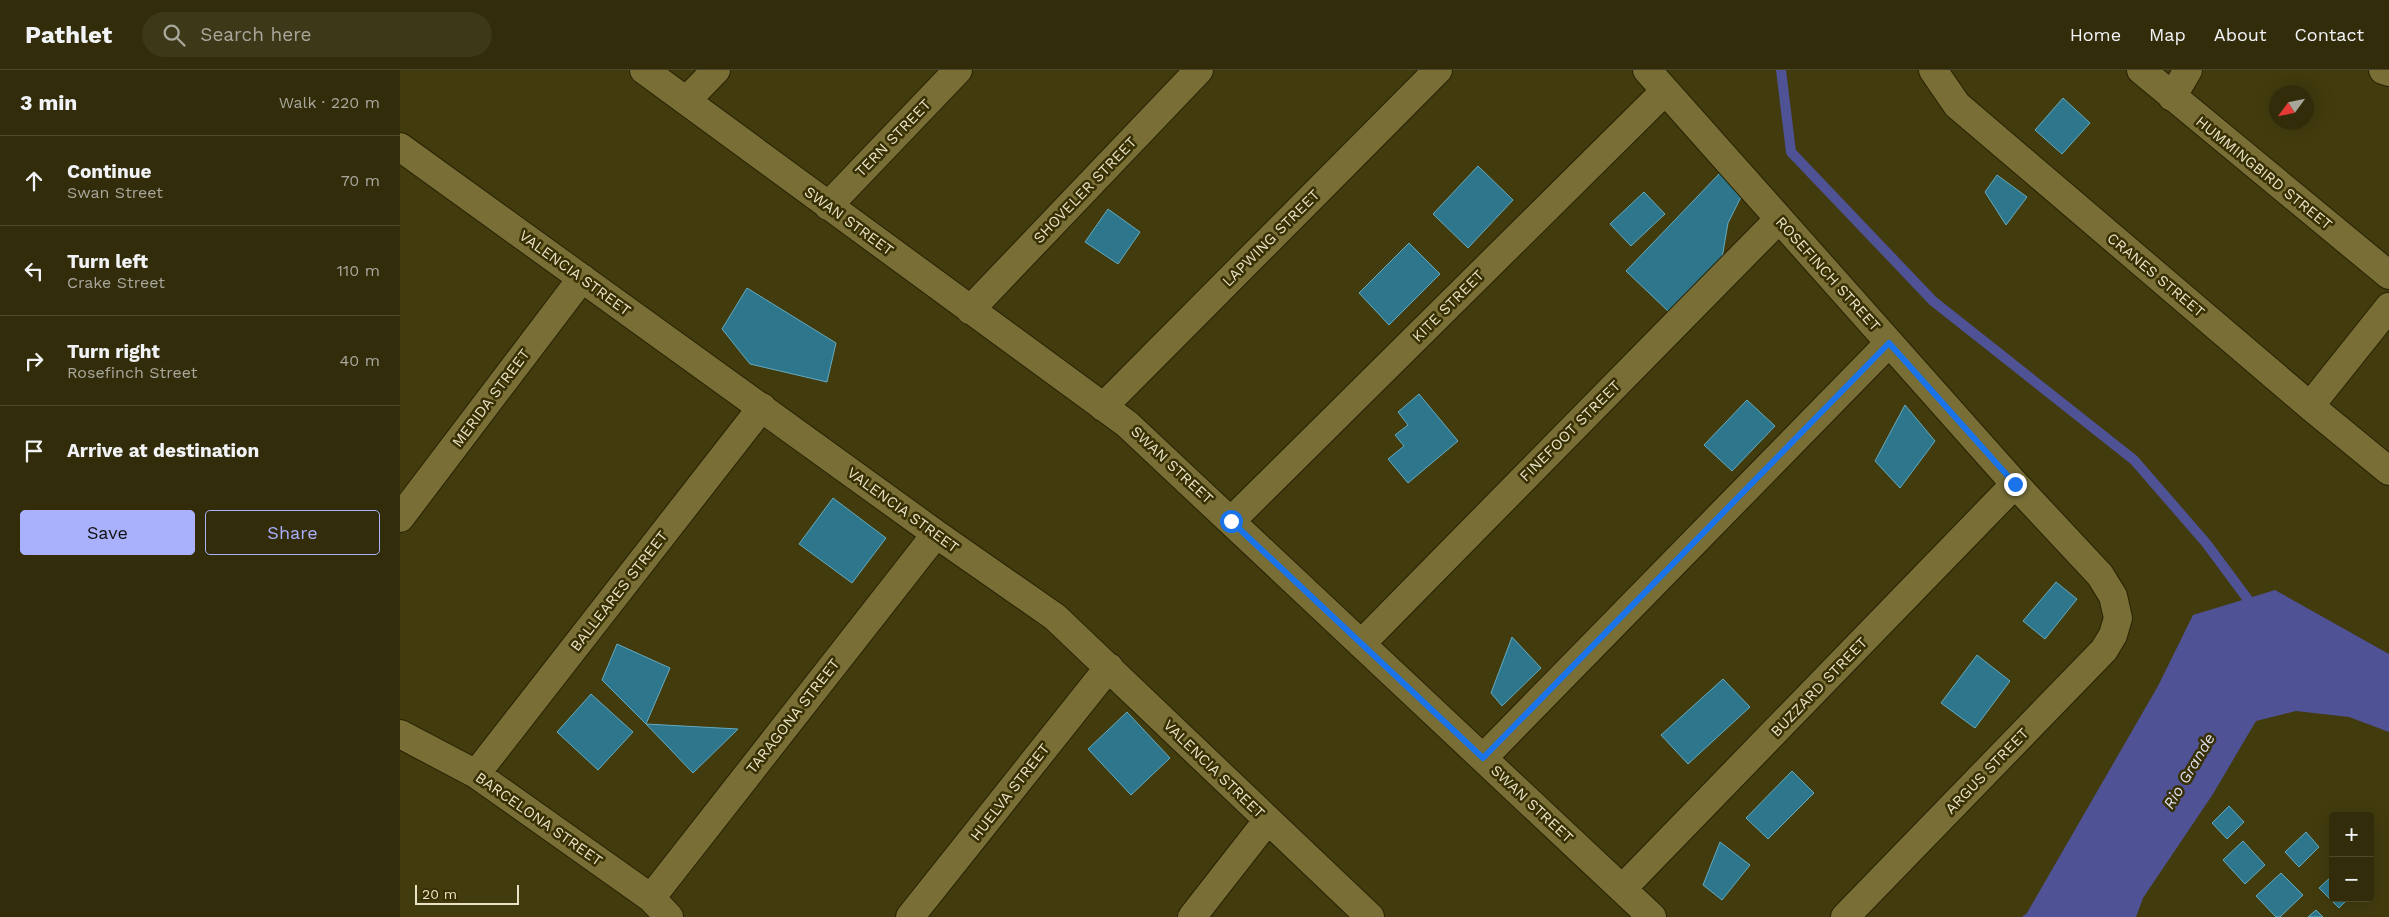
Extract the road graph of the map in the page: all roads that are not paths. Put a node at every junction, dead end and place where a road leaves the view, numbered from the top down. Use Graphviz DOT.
graph roads {
  1 [pos="644,70"];
  2 [pos="716,70"];
  3 [pos="958,70"];
  4 [pos="1199,70"];
  5 [pos="1438,70"];
  6 [pos="1647,70"];
  7 [pos="1933,70"];
  8 [pos="2141,70"];
  9 [pos="2188,70"];
  10 [pos="2383,70"];
  11 [pos="2389,72"];
  12 [pos="1665,91"];
  13 [pos="2172,97"];
  14 [pos="687,100"];
  15 [pos="400,148"];
  16 [pos="828,206"];
  17 [pos="1779,219"];
  18 [pos="2389,275"];
  19 [pos="582,278"];
  20 [pos="2389,307"];
  21 [pos="970,310"];
  22 [pos="1889,343"];
  23 [pos="2310,406"];
  24 [pos="762,407"];
  25 [pos="1104,407"];
  26 [pos="2389,470"];
  27 [pos="2015,484"];
  28 [pos="400,518"];
  29 [pos="1231,521"];
  30 [pos="936,534"];
  31 [pos="2118,618"];
  32 [pos="1361,644"];
  33 [pos="1109,667"];
  34 [pos="400,734"];
  35 [pos="1483,758"];
  36 [pos="476,774"];
  37 [pos="1267,821"];
  38 [pos="1622,890"];
  39 [pos="660,908"];
  40 [pos="910,917"];
  41 [pos="1192,917"];
  42 [pos="1370,917"];
  43 [pos="1652,917"];
  44 [pos="1845,917"];
  1 -- 14 [label="street, SWAN STREET"];
  2 -- 14 [label="street"];
  3 -- 16 [label="street, TERN STREET"];
  4 -- 21 [label="street, SHOVELER STREET"];
  5 -- 25 [label="street, LAPWING STREET"];
  6 -- 12 [label="street, ROSEFINCH STREET"];
  7 -- 23 [label="street, CRANES STREET"];
  8 -- 13 [label="street, HUMMINGBIRD STREET"];
  9 -- 13 [label="street"];
  10 -- 11 [label="street"];
  12 -- 17 [label="street, ROSEFINCH STREET"];
  12 -- 29 [label="street, KITE STREET"];
  13 -- 18 [label="street, HUMMINGBIRD STREET"];
  14 -- 16 [label="street, SWAN STREET"];
  15 -- 19 [label="street, VALENCIA STREET"];
  16 -- 21 [label="street, SWAN STREET"];
  17 -- 22 [label="street, ROSEFINCH STREET"];
  17 -- 32 [label="street, FINEFOOT STREET"];
  19 -- 24 [label="street, VALENCIA STREET"];
  19 -- 28 [label="street, MERIDA STREET"];
  20 -- 23 [label="street"];
  21 -- 25 [label="street, SWAN STREET"];
  22 -- 27 [label="street, ROSEFINCH STREET"];
  22 -- 35 [label="street"];
  23 -- 26 [label="street, CRANES STREET"];
  24 -- 30 [label="street, VALENCIA STREET"];
  24 -- 36 [label="street, BALLEARES STREET"];
  25 -- 29 [label="street, SWAN STREET"];
  27 -- 31 [label="street, ROSEFINCH STREET"];
  27 -- 38 [label="street, BUZZARD STREET"];
  29 -- 32 [label="street, SWAN STREET"];
  30 -- 33 [label="street, VALENCIA STREET"];
  30 -- 39 [label="street, TARAGONA STREET"];
  31 -- 44 [label="street, ARGUS STREET"];
  32 -- 35 [label="street, SWAN STREET"];
  33 -- 37 [label="street, VALENCIA STREET"];
  33 -- 40 [label="street, HUELVA STREET"];
  34 -- 36 [label="street, BARCELONA STREET"];
  35 -- 38 [label="street, SWAN STREET"];
  36 -- 39 [label="street, BARCELONA STREET"];
  37 -- 41 [label="street"];
  37 -- 42 [label="street, VALENCIA STREET"];
  38 -- 43 [label="street, SWAN STREET"];
}
